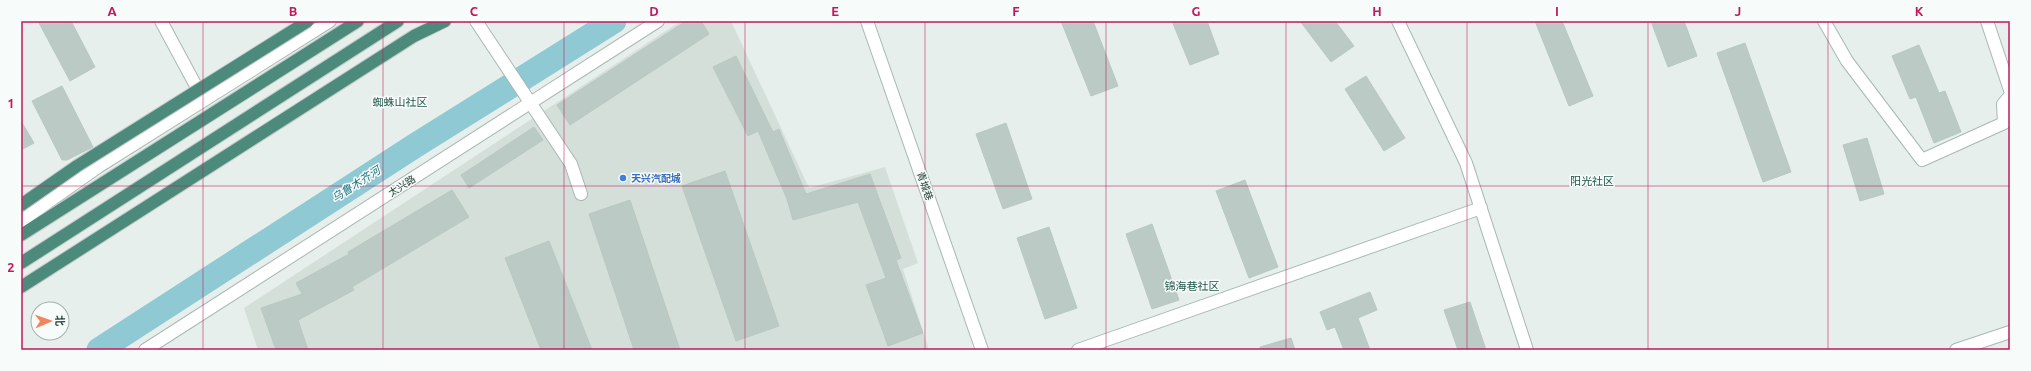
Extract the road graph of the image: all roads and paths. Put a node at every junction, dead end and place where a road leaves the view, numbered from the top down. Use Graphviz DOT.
graph roads {
  1 [pos="161,21"];
  2 [pos="308,21"];
  3 [pos="330,21"];
  4 [pos="358,21"];
  5 [pos="398,21"];
  6 [pos="446,21"];
  7 [pos="476,21"];
  8 [pos="658,21"];
  9 [pos="867,21"];
  10 [pos="1398,21"];
  11 [pos="1824,21"];
  12 [pos="1987,21"];
  13 [pos="2010,90"];
  14 [pos="2010,96"];
  15 [pos="527,99"];
  16 [pos="204,100"];
  17 [pos="581,194"];
  18 [pos="21,205"];
  19 [pos="1481,208"];
  20 [pos="21,220"];
  21 [pos="21,235"];
  22 [pos="21,263"];
  23 [pos="21,287"];
  24 [pos="21,292"];
  25 [pos="2010,332"];
  26 [pos="145,350"];
  27 [pos="982,350"];
  28 [pos="1078,350"];
  29 [pos="1527,350"];
  30 [pos="1956,350"];
  1 -- 16 [label="street"];
  2 -- 18 [label="highway, bridge"];
  3 -- 16 [label="street"];
  4 -- 21 [label="highway"];
  5 -- 22 [label="highway"];
  6 -- 23 [label="highway"];
  6 -- 24 [label="street"];
  7 -- 15 [label="street"];
  8 -- 15 [label="street, 太兴路"];
  9 -- 27 [label="street, 青城巷"];
  10 -- 19 [label="street"];
  11 -- 14 [label="street"];
  12 -- 13 [label="street"];
  15 -- 17 [label="street"];
  15 -- 26 [label="street, 太兴路"];
  16 -- 20 [label="street"];
  19 -- 28 [label="street"];
  19 -- 29 [label="street"];
  25 -- 30 [label="street"];
}
